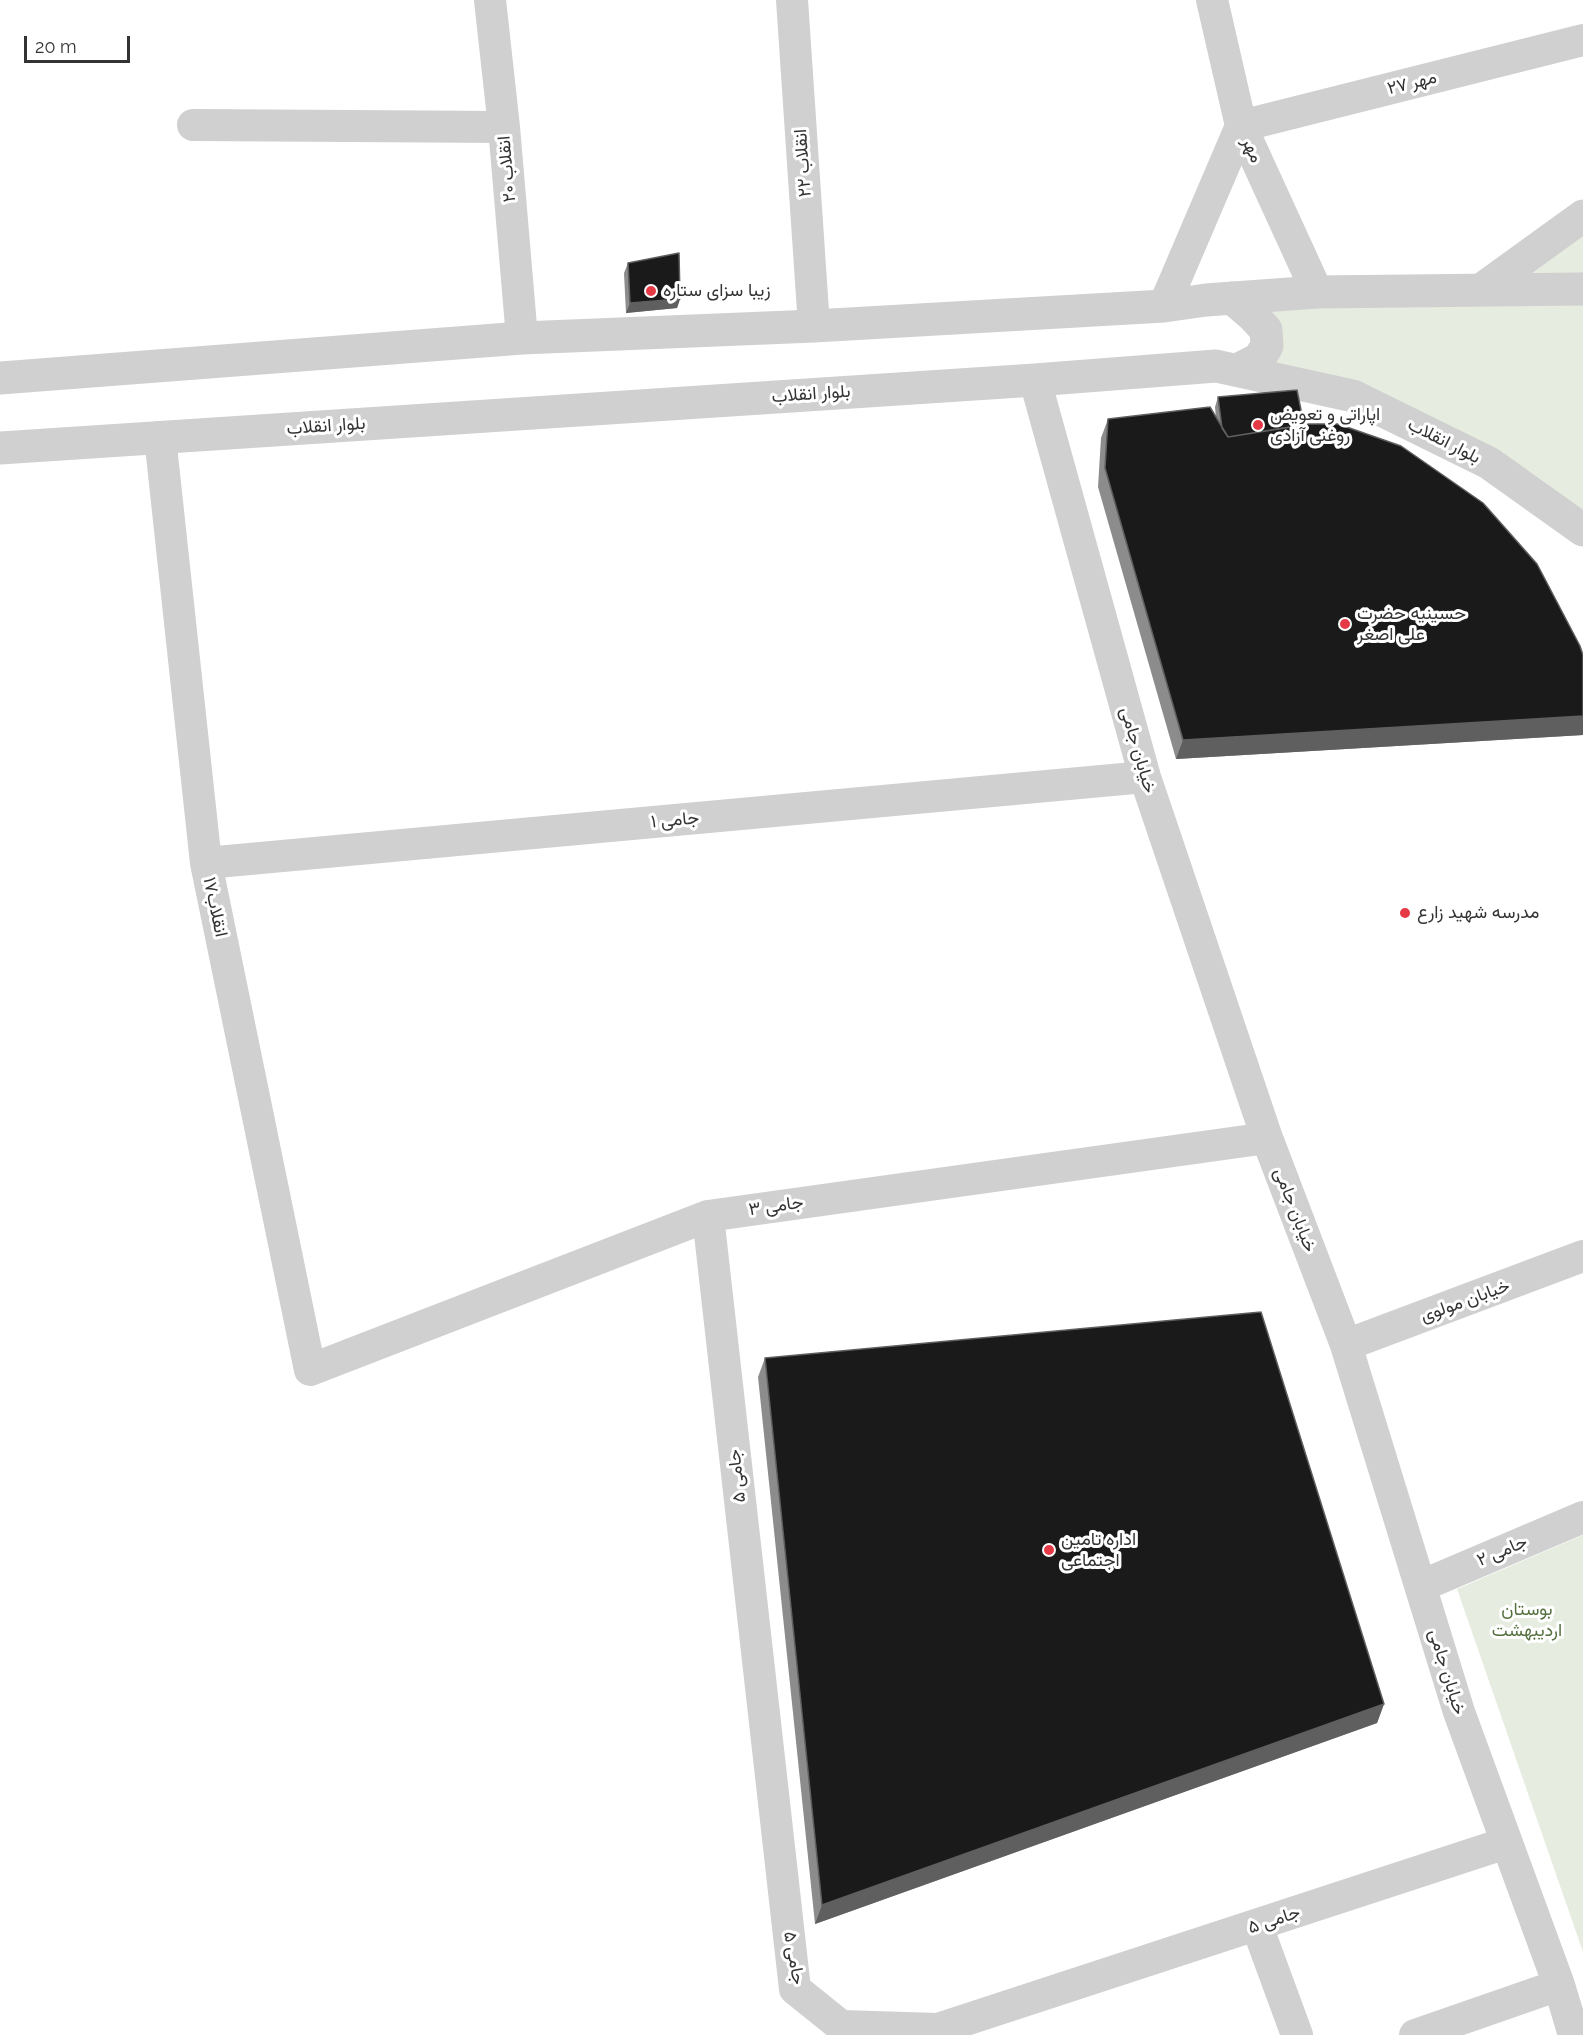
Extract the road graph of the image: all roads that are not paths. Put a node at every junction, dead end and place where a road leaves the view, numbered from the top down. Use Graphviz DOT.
graph roads {
  1 [pos="490,0"];
  2 [pos="792,0"];
  3 [pos="1212,0"];
  4 [pos="1583,40"];
  5 [pos="193,125"];
  6 [pos="1241,126"];
  7 [pos="504,127"];
  8 [pos="1583,216"];
  9 [pos="1482,289"];
  10 [pos="1583,289"];
  11 [pos="1317,291"];
  12 [pos="1232,298"];
  13 [pos="1164,306"];
  14 [pos="814,326"];
  15 [pos="522,338"];
  16 [pos="1237,370"];
  17 [pos="0,378"];
  18 [pos="1035,380"];
  19 [pos="160,437"];
  20 [pos="0,448"];
  21 [pos="1583,530"];
  22 [pos="1145,777"];
  23 [pos="206,863"];
  24 [pos="1267,1138"];
  25 [pos="708,1216"];
  26 [pos="1583,1257"];
  27 [pos="1346,1345"];
  28 [pos="310,1370"];
  29 [pos="1583,1517"];
  30 [pos="1421,1586"];
  31 [pos="1506,1843"];
  32 [pos="1257,1926"];
  33 [pos="1559,1985"];
  34 [pos="1297,2035"];
  35 [pos="1415,2035"];
  36 [pos="1574,2035"];
  1 -- 7 [label="street, انقلاب ۲۰"];
  2 -- 14 [label="street, انقلاب ۲۲"];
  3 -- 6 [label="street, مهر"];
  4 -- 6 [label="street, مهر ۲۷"];
  5 -- 7 [label="street"];
  6 -- 11 [label="street, مهر"];
  6 -- 13 [label="street"];
  7 -- 15 [label="street, انقلاب ۲۰"];
  8 -- 9 [label="street"];
  9 -- 10 [label="street"];
  9 -- 11 [label="street"];
  11 -- 12 [label="street"];
  12 -- 13 [label="street"];
  12 -- 16 [label="street"];
  13 -- 14 [label="street"];
  14 -- 15 [label="street"];
  15 -- 17 [label="street"];
  16 -- 18 [label="street, بلوار انقلاب"];
  16 -- 21 [label="street, بلوار انقلاب"];
  18 -- 19 [label="street, بلوار انقلاب"];
  18 -- 22 [label="street, خیابان جامی"];
  19 -- 20 [label="street, بلوار انقلاب"];
  19 -- 23 [label="street, انقلاب۱۷"];
  22 -- 23 [label="street, جامی ۱"];
  22 -- 24 [label="street, خیابان جامی"];
  23 -- 28 [label="street, انقلاب۱۷"];
  24 -- 25 [label="street, جامی ۳"];
  24 -- 27 [label="street, خیابان جامی"];
  25 -- 28 [label="street, جامی ۳"];
  25 -- 32 [label="street, جامی ۵"];
  26 -- 27 [label="street, خیابان مولوی"];
  27 -- 30 [label="street, خیابان جامی"];
  29 -- 30 [label="street, جامی ۲"];
  30 -- 31 [label="street, خیابان جامی"];
  31 -- 32 [label="street, جامی ۵"];
  31 -- 33 [label="street, خیابان جامی"];
  32 -- 34 [label="street"];
  33 -- 35 [label="street"];
  33 -- 36 [label="street, خیابان جامی"];
}
